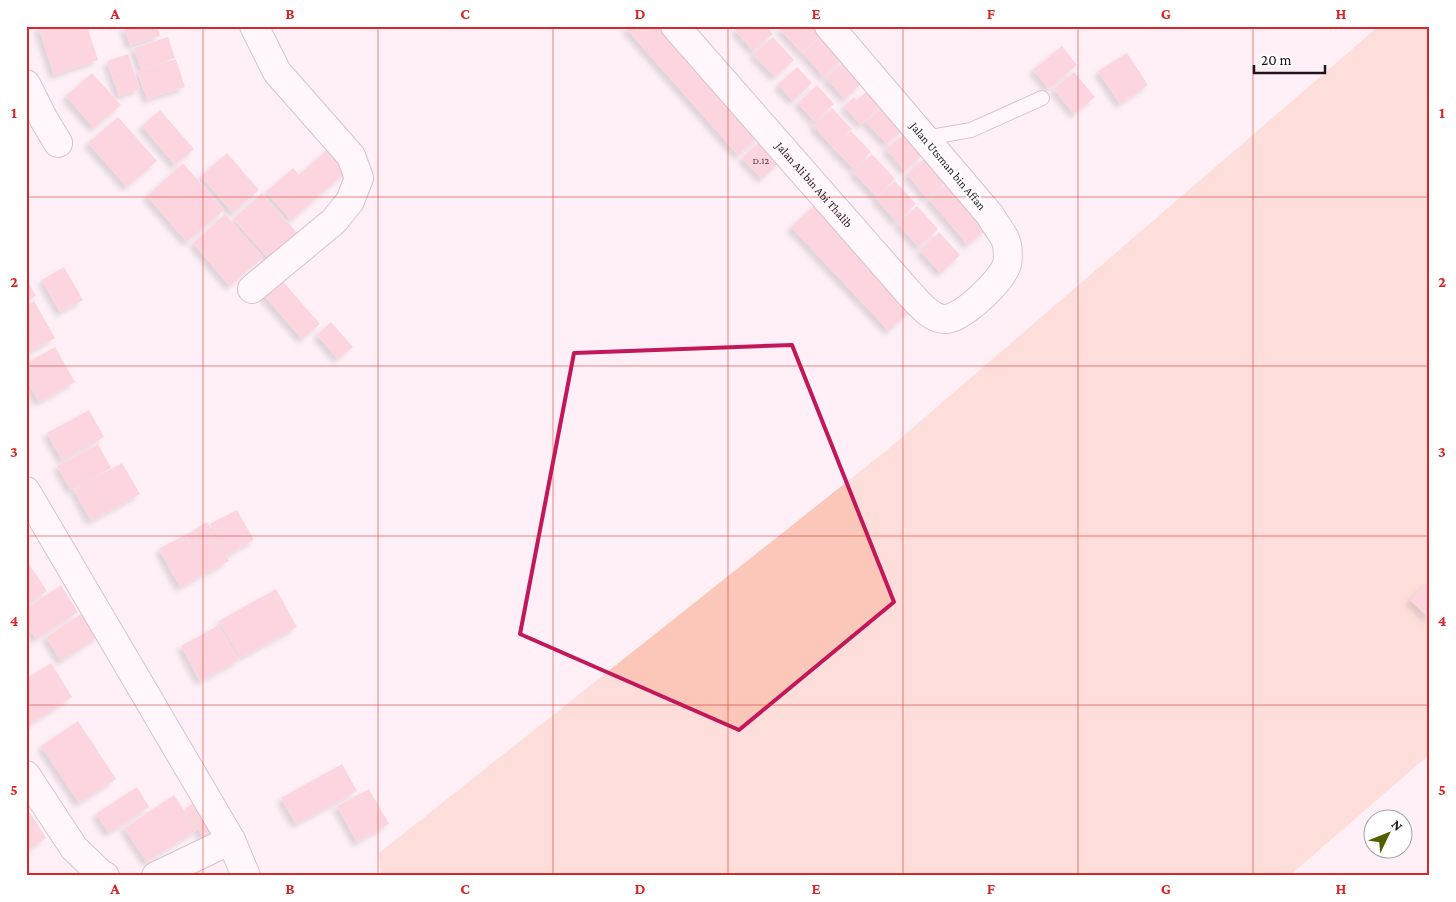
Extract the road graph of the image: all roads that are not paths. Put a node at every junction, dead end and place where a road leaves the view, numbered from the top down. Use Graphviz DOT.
graph roads {
  1 [pos="254,26"];
  2 [pos="675,26"];
  3 [pos="829,26"];
  4 [pos="26,84"];
  5 [pos="1042,98"];
  6 [pos="925,138"];
  7 [pos="58,144"];
  8 [pos="252,289"];
  9 [pos="964,311"];
  10 [pos="26,491"];
  11 [pos="26,776"];
  12 [pos="230,840"];
  13 [pos="105,876"];
  14 [pos="156,876"];
  15 [pos="246,876"];
  1 -- 8 [label="street"];
  2 -- 9 [label="street, Jalan Ali bin Abi Thalib"];
  3 -- 6 [label="street, Jalan Utsman bin Affan"];
  4 -- 7 [label="street"];
  5 -- 6 [label="lane"];
  6 -- 9 [label="street, Jalan Utsman bin Affan"];
  10 -- 12 [label="street"];
  11 -- 13 [label="street"];
  12 -- 14 [label="street"];
  12 -- 15 [label="street"];
}
